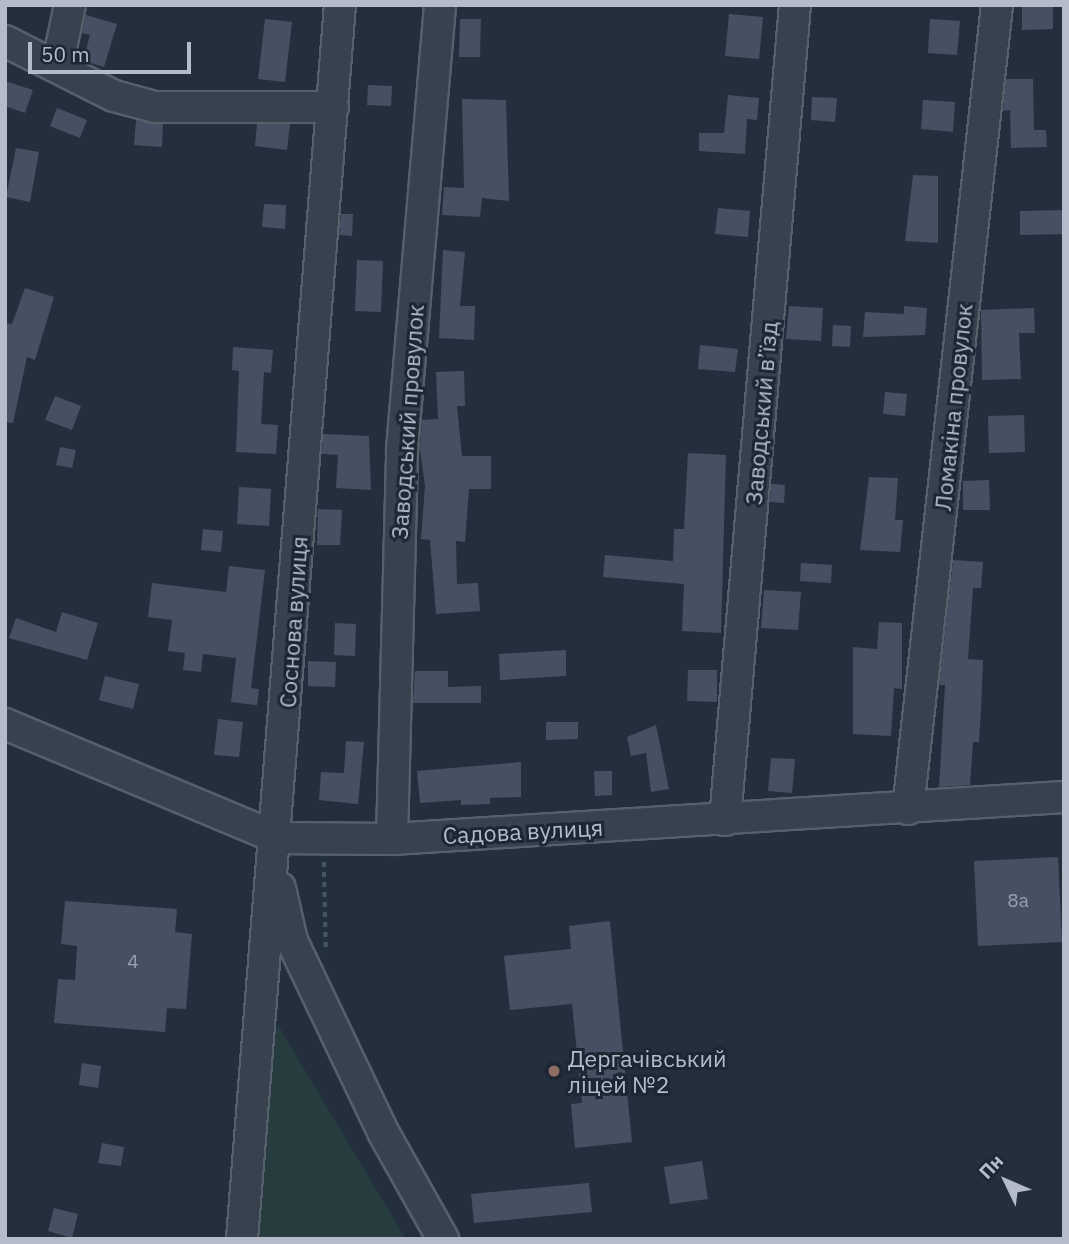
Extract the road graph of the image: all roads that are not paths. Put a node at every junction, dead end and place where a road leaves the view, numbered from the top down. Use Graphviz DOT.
graph roads {
  1 [pos="70,5"];
  2 [pos="340,5"];
  3 [pos="440,5"];
  4 [pos="795,5"];
  5 [pos="997,5"];
  6 [pos="5,41"];
  7 [pos="57,67"];
  8 [pos="333,107"];
  9 [pos="6,726"];
  10 [pos="1064,797"];
  11 [pos="908,809"];
  12 [pos="725,820"];
  13 [pos="276,838"];
  14 [pos="392,839"];
  15 [pos="242,1239"];
  16 [pos="443,1239"];
  1 -- 7 [label="street"];
  2 -- 8 [label="street, Соснова вулиця"];
  3 -- 14 [label="street, Заводський провулок"];
  4 -- 12 [label="street, Заводський в’їзд"];
  5 -- 11 [label="street, Ломакіна провулок"];
  6 -- 7 [label="street"];
  7 -- 8 [label="street"];
  8 -- 13 [label="street, Соснова вулиця"];
  9 -- 13 [label="street, Садова вулиця"];
  10 -- 11 [label="street, Садова вулиця"];
  11 -- 12 [label="street, Садова вулиця"];
  12 -- 14 [label="street, Садова вулиця"];
  13 -- 14 [label="street, Садова вулиця"];
  13 -- 15 [label="street, Соснова вулиця"];
  13 -- 16 [label="street"];
}
